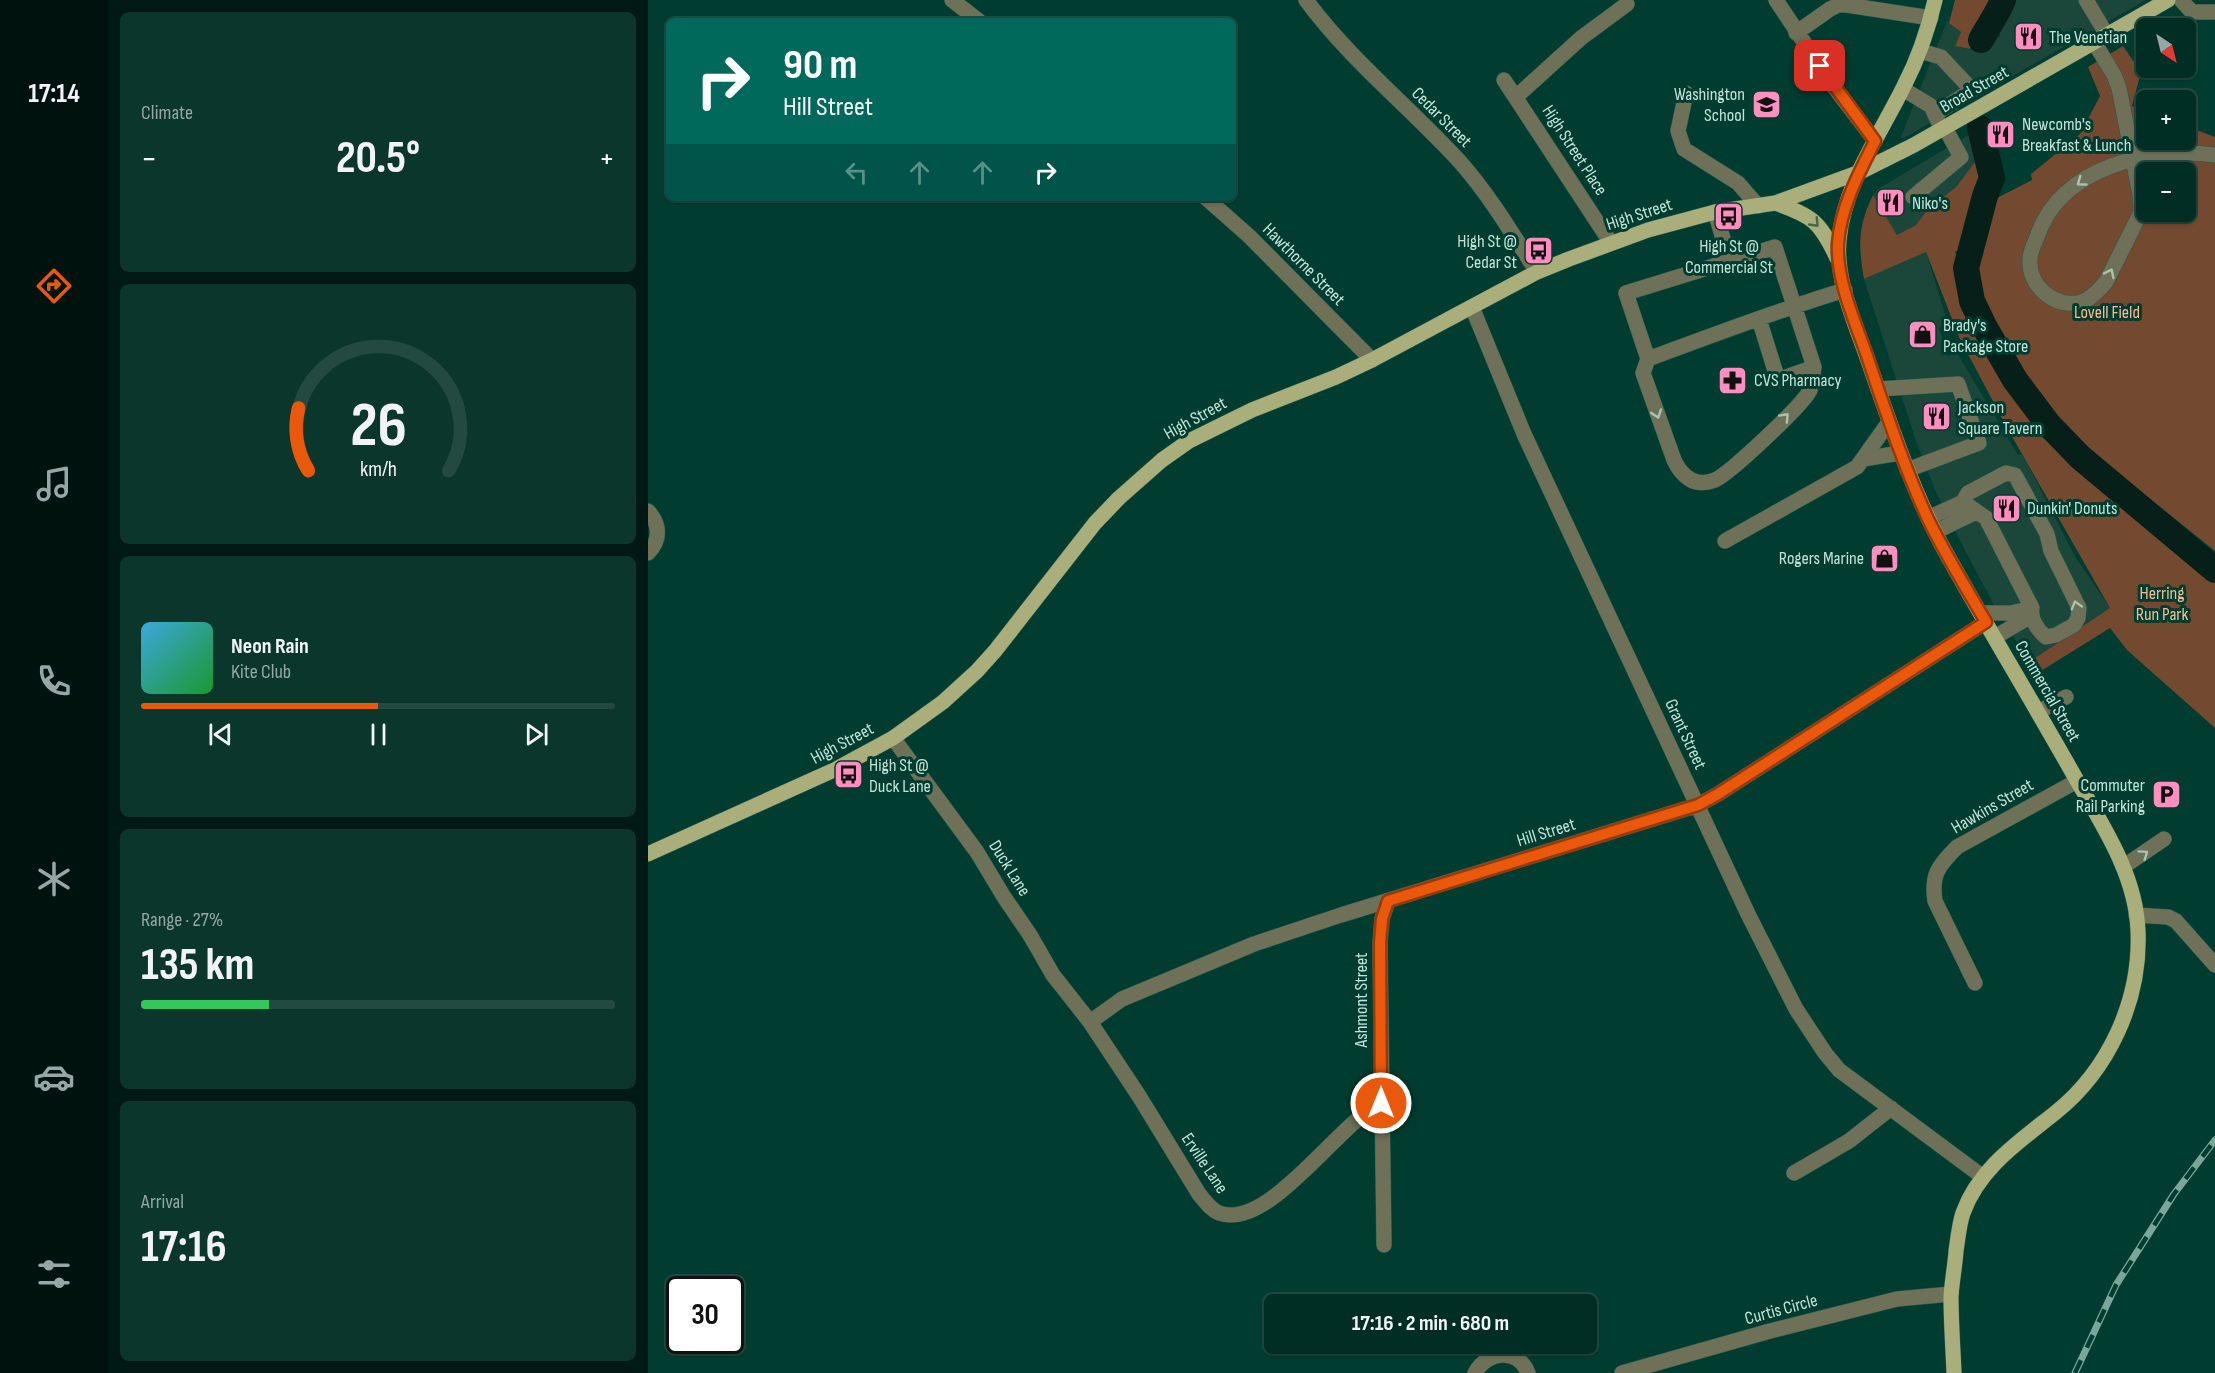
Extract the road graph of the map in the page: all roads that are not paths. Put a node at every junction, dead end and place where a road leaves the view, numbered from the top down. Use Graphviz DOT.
graph roads {
  1 [pos="952,0"];
  2 [pos="1306,0"];
  3 [pos="1776,0"];
  4 [pos="1935,0"];
  5 [pos="2086,0"];
  6 [pos="2168,0"];
  7 [pos="2181,0"];
  8 [pos="1628,3"];
  9 [pos="2215,10"];
  10 [pos="976,18"];
  11 [pos="1931,18"];
  12 [pos="1796,33"];
  13 [pos="2100,39"];
  14 [pos="1920,51"];
  15 [pos="1504,80"];
  16 [pos="1903,88"];
  17 [pos="1686,93"];
  18 [pos="1516,97"];
  19 [pos="1935,114"];
  20 [pos="1943,129"];
  21 [pos="1875,141"];
  22 [pos="2215,155"];
  23 [pos="2134,159"];
  24 [pos="1860,172"];
  25 [pos="1913,197"];
  26 [pos="1209,201"];
  27 [pos="1775,203"];
  28 [pos="1758,206"];
  29 [pos="1715,212"];
  30 [pos="1611,243"];
  31 [pos="1725,245"];
  32 [pos="1839,262"];
  33 [pos="1538,272"];
  34 [pos="1845,290"];
  35 [pos="1794,306"];
  36 [pos="1472,307"];
  37 [pos="1759,319"];
  38 [pos="1648,359"];
  39 [pos="1372,360"];
  40 [pos="1814,367"];
  41 [pos="1878,389"];
  42 [pos="1889,422"];
  43 [pos="1900,453"];
  44 [pos="1863,459"];
  45 [pos="1907,470"];
  46 [pos="1963,502"];
  47 [pos="648,511"];
  48 [pos="1976,512"];
  49 [pos="1931,525"];
  50 [pos="1725,541"];
  51 [pos="648,553"];
  52 [pos="2031,612"];
  53 [pos="1983,617"];
  54 [pos="1995,637"];
  55 [pos="2066,697"];
  56 [pos="2038,712"];
  57 [pos="893,738"];
  58 [pos="2077,781"];
  59 [pos="1698,805"];
  60 [pos="2164,840"];
  61 [pos="648,854"];
  62 [pos="2123,867"];
  63 [pos="1388,901"];
  64 [pos="2136,915"];
  65 [pos="2215,965"];
  66 [pos="1975,983"];
  67 [pos="1090,1022"];
  68 [pos="1381,1103"];
  69 [pos="1891,1108"];
  70 [pos="1794,1173"];
  71 [pos="1983,1177"];
  72 [pos="1384,1245"];
  73 [pos="1951,1294"];
  74 [pos="1475,1373"];
  75 [pos="1528,1373"];
  76 [pos="1622,1373"];
  77 [pos="1954,1373"];
  1 -- 10 [label="street"];
  2 -- 33 [label="street, Cedar Street"];
  3 -- 12 [label="street"];
  4 -- 11 [label="main road, Commercial Street"];
  5 -- 13 [label="street"];
  6 -- 13 [label="main road, Broad Street"];
  7 -- 9 [label="street"];
  8 -- 18 [label="street"];
  11 -- 12 [label="street"];
  11 -- 14 [label="main road, Commercial Street"];
  12 -- 21 [label="street"];
  13 -- 20 [label="main road, Broad Street"];
  13 -- 23 [label="street"];
  14 -- 16 [label="main road, Commercial Street"];
  14 -- 19 [label="street"];
  15 -- 18 [label="street, High Street Place"];
  16 -- 19 [label="street"];
  16 -- 21 [label="main road, Commercial Street"];
  17 -- 28 [label="street"];
  18 -- 30 [label="street, High Street Place"];
  19 -- 20 [label="street"];
  20 -- 24 [label="main road, Broad Street"];
  20 -- 25 [label="street"];
  21 -- 24 [label="main road, Commercial Street"];
  22 -- 23 [label="street"];
  23 -- 23 [label="street, one-way"];
  24 -- 27 [label="main road, High Street"];
  24 -- 32 [label="main road, Commercial Street"];
  26 -- 39 [label="street, Hawthorne Street"];
  27 -- 28 [label="main road, High Street"];
  27 -- 32 [label="main road, one-way"];
  28 -- 29 [label="main road, High Street"];
  29 -- 30 [label="main road, High Street"];
  29 -- 31 [label="street"];
  30 -- 33 [label="main road, High Street"];
  32 -- 34 [label="main road, Commercial Street"];
  33 -- 36 [label="main road, High Street"];
  34 -- 35 [label="street"];
  34 -- 41 [label="main road, Commercial Street"];
  35 -- 37 [label="street"];
  35 -- 38 [label="street"];
  35 -- 40 [label="street"];
  36 -- 39 [label="main road, High Street"];
  36 -- 59 [label="street, Grant Street"];
  37 -- 38 [label="street"];
  37 -- 40 [label="street"];
  38 -- 40 [label="street, one-way"];
  39 -- 57 [label="main road, High Street"];
  41 -- 42 [label="main road, Commercial Street"];
  41 -- 45 [label="street"];
  42 -- 43 [label="main road, Commercial Street"];
  42 -- 44 [label="street"];
  43 -- 44 [label="street"];
  43 -- 45 [label="main road, Commercial Street"];
  44 -- 50 [label="street"];
  45 -- 49 [label="main road, Commercial Street"];
  46 -- 48 [label="street"];
  46 -- 49 [label="street"];
  52 -- 46 [label="street, one-way"];
  47 -- 51 [label="street"];
  48 -- 49 [label="street"];
  48 -- 52 [label="street"];
  49 -- 53 [label="main road, Commercial Street"];
  52 -- 53 [label="street"];
  52 -- 54 [label="street"];
  53 -- 54 [label="main road, Commercial Street"];
  53 -- 59 [label="street, Hill Street"];
  54 -- 56 [label="main road, Commercial Street"];
  55 -- 56 [label="street"];
  56 -- 58 [label="main road, Commercial Street"];
  57 -- 61 [label="main road, High Street"];
  57 -- 67 [label="street, Duck Lane"];
  58 -- 62 [label="main road, Commercial Street"];
  58 -- 66 [label="street, Hawkins Street"];
  59 -- 63 [label="street, Hill Street"];
  59 -- 69 [label="street, Grant Street"];
  62 -- 60 [label="street, one-way"];
  62 -- 64 [label="main road, Commercial Street"];
  63 -- 67 [label="street, Hill Street"];
  63 -- 68 [label="street, Ashmont Street"];
  64 -- 65 [label="street"];
  64 -- 71 [label="main road, Commercial Street"];
  67 -- 68 [label="street, Erville Lane"];
  68 -- 72 [label="street, Ashmont Street"];
  69 -- 70 [label="street"];
  69 -- 71 [label="street, Grant Street"];
  71 -- 73 [label="main road, Commercial Street"];
  73 -- 76 [label="street, Curtis Circle"];
  73 -- 77 [label="main road, Commercial Street"];
  74 -- 75 [label="street"];
}
